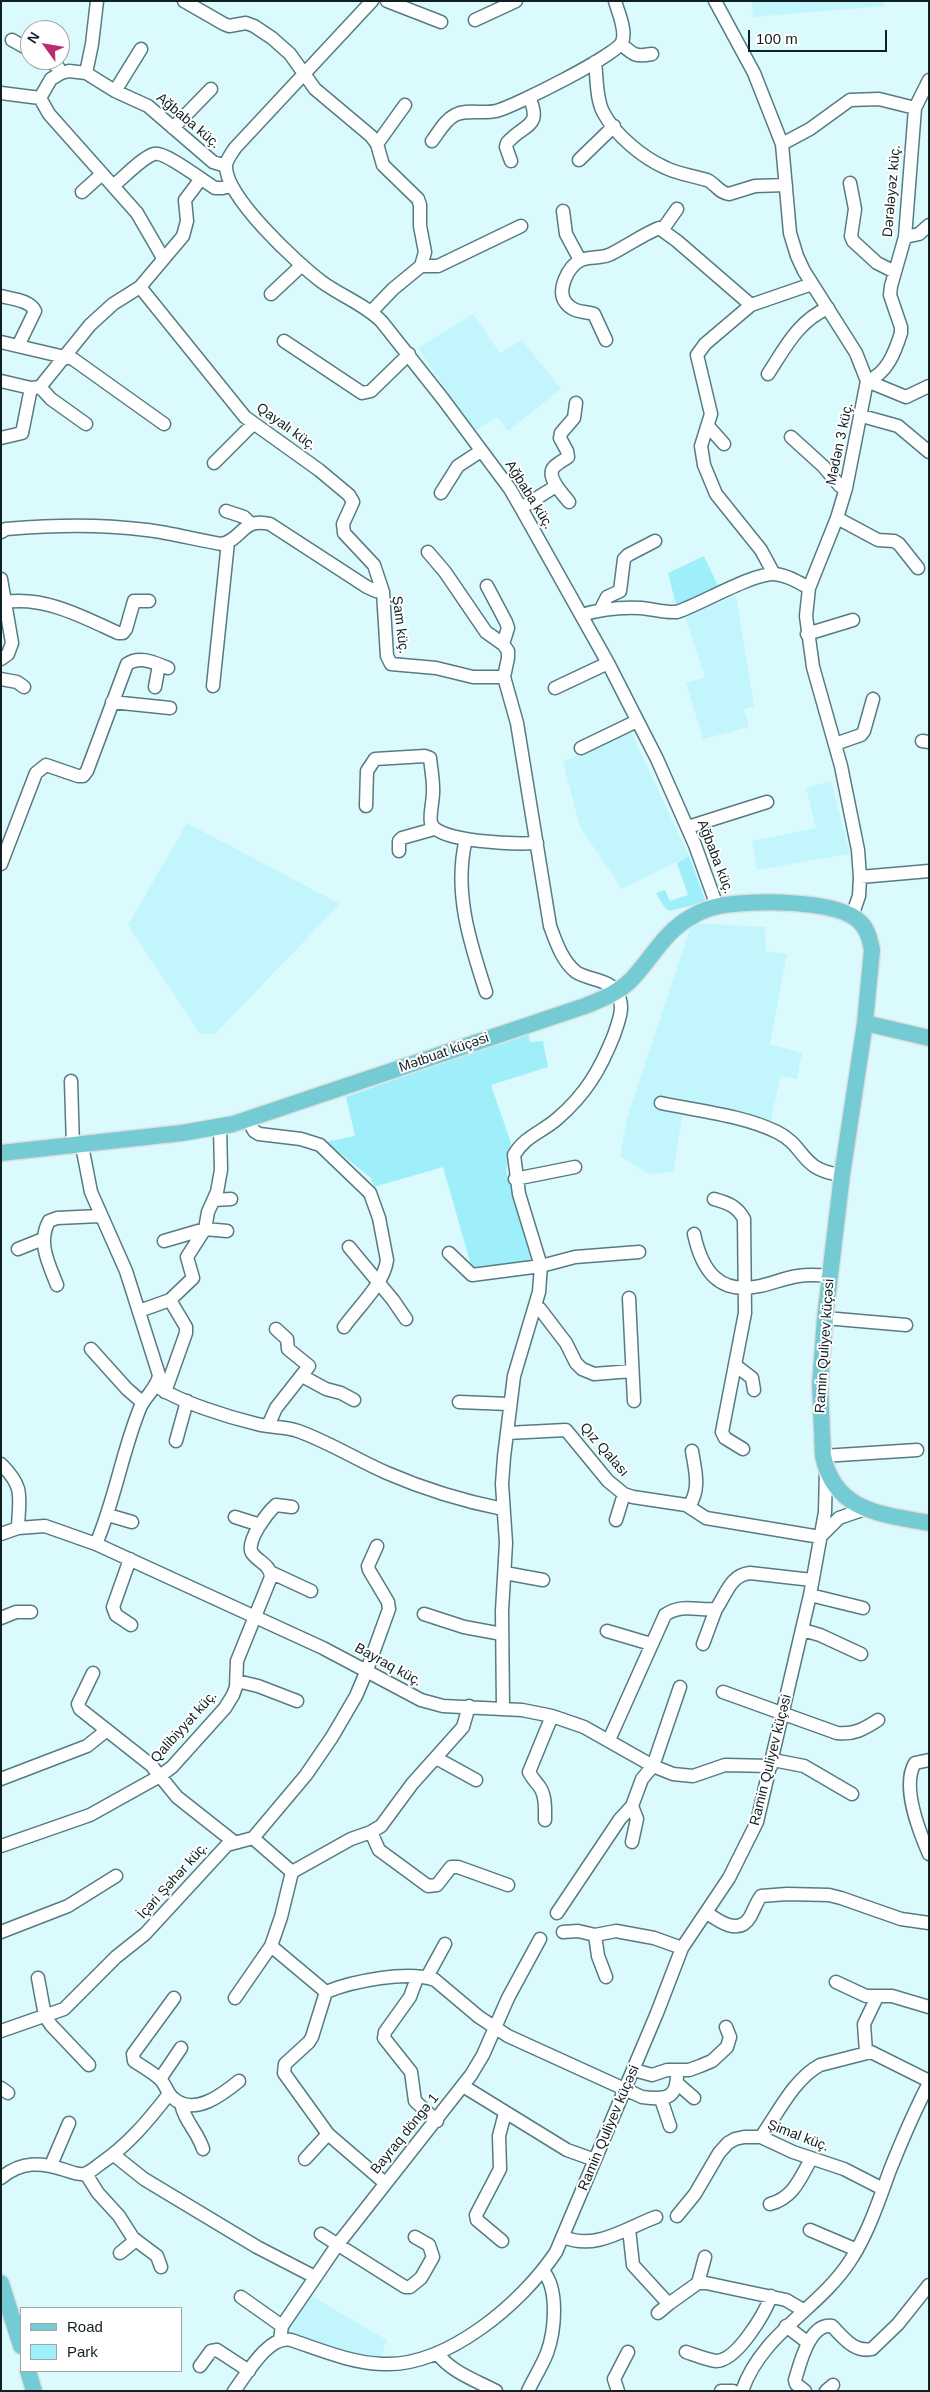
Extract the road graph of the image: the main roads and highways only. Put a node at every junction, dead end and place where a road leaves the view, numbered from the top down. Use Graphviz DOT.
graph roads {
  1 [pos="852,916"];
  2 [pos="865,1023"];
  3 [pos="929,1038"];
  4 [pos="1,1153"];
  5 [pos="929,1524"];
  6 [pos="2,2292"];
  7 [pos="20,2343"];
  8 [pos="28,2372"];
  9 [pos="34,2391"];
  1 -- 2 [label="main road, Ramin Quliyev küçəsi"];
  1 -- 4 [label="main road, Mətbuat küçəsi"];
  2 -- 3 [label="main road"];
  2 -- 5 [label="main road, Ramin Quliyev küçəsi"];
  6 -- 7 [label="main road"];
  8 -- 9 [label="main road"];
}
